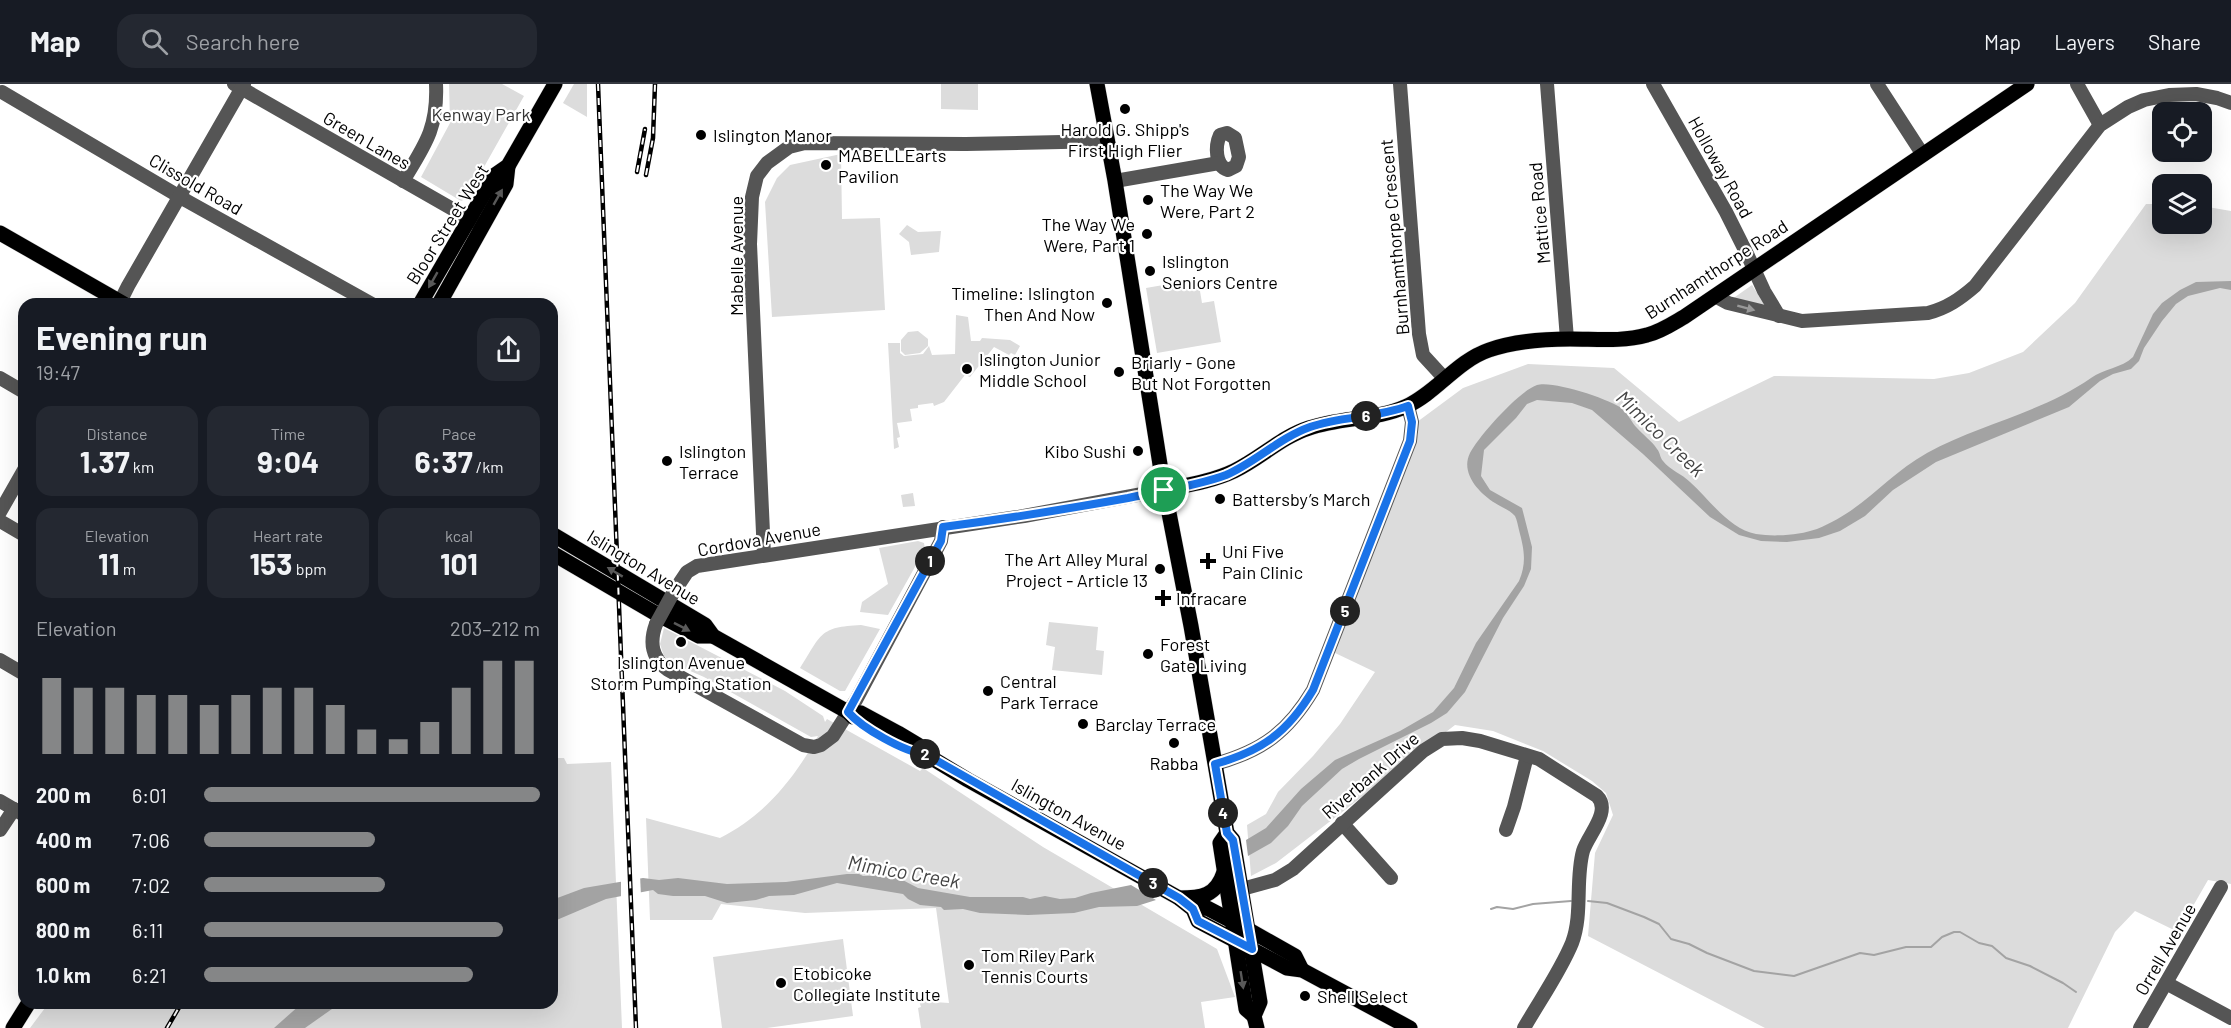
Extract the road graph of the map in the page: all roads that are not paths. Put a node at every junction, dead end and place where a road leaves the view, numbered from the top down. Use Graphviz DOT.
graph roads {
  1 [pos="436,84"];
  2 [pos="555,84"];
  3 [pos="1097,84"];
  4 [pos="1400,84"];
  5 [pos="1547,84"];
  6 [pos="1653,84"];
  7 [pos="1877,84"];
  8 [pos="2028,84"];
  9 [pos="2077,84"];
  10 [pos="240,85"];
  11 [pos="3,91"];
  12 [pos="2231,103"];
  13 [pos="2100,125"];
  14 [pos="1107,141"];
  15 [pos="1923,155"];
  16 [pos="1218,163"];
  17 [pos="403,181"];
  18 [pos="1115,181"];
  19 [pos="180,196"];
  20 [pos="476,222"];
  21 [pos="0,232"];
  22 [pos="1755,269"];
  23 [pos="1715,296"];
  24 [pos="111,298"];
  25 [pos="124,298"];
  26 [pos="361,298"];
  27 [pos="424,298"];
  28 [pos="442,298"];
  29 [pos="1779,316"];
  30 [pos="1567,339"];
  31 [pos="0,378"];
  32 [pos="1445,380"];
  33 [pos="18,388"];
  34 [pos="1408,406"];
  35 [pos="18,480"];
  36 [pos="1164,490"];
  37 [pos="0,512"];
  38 [pos="0,521"];
  39 [pos="943,527"];
  40 [pos="18,532"];
  41 [pos="558,538"];
  42 [pos="764,555"];
  43 [pos="558,557"];
  44 [pos="713,636"];
  45 [pos="0,660"];
  46 [pos="18,670"];
  47 [pos="848,712"];
  48 [pos="1527,756"];
  49 [pos="1215,764"];
  50 [pos="0,801"];
  51 [pos="18,811"];
  52 [pos="18,813"];
  53 [pos="1342,823"];
  54 [pos="0,830"];
  55 [pos="1506,830"];
  56 [pos="1227,833"];
  57 [pos="1224,872"];
  58 [pos="1391,878"];
  59 [pos="2221,887"];
  60 [pos="1242,889"];
  61 [pos="1179,898"];
  62 [pos="1193,909"];
  63 [pos="1232,921"];
  64 [pos="1249,930"];
  65 [pos="1235,940"];
  66 [pos="1252,949"];
  67 [pos="1294,969"];
  68 [pos="1257,982"];
  69 [pos="2166,983"];
  70 [pos="24,1009"];
  71 [pos="2231,1018"];
  72 [pos="1256,1022"];
  73 [pos="13,1028"];
  74 [pos="1410,1028"];
  75 [pos="1524,1028"];
  76 [pos="2140,1028"];
  1 -- 17 [label="street"];
  2 -- 20 [label="main road, Bloor Street West"];
  3 -- 14 [label="main road"];
  4 -- 32 [label="street, Burnhamthorpe Crescent"];
  5 -- 30 [label="street, Mattice Road"];
  6 -- 22 [label="street, Holloway Road"];
  7 -- 15 [label="street"];
  8 -- 15 [label="main road, Burnhamthorpe Road"];
  9 -- 13 [label="street"];
  10 -- 17 [label="street, Green Lanes"];
  10 -- 19 [label="street"];
  11 -- 19 [label="street, Clissold Road"];
  12 -- 13 [label="street"];
  13 -- 29 [label="street"];
  14 -- 18 [label="main road"];
  14 -- 42 [label="street, Mabelle Avenue"];
  15 -- 22 [label="main road, Burnhamthorpe Road"];
  16 -- 18 [label="street"];
  17 -- 20 [label="street, Green Lanes"];
  18 -- 36 [label="main road"];
  19 -- 25 [label="street"];
  19 -- 26 [label="street, Clissold Road"];
  20 -- 27 [label="main road, Bloor Street West, one-way"];
  20 -- 28 [label="main road, Bloor Street West"];
  21 -- 24 [label="main road"];
  22 -- 23 [label="main road, Burnhamthorpe Road"];
  22 -- 29 [label="street, Holloway Road"];
  23 -- 29 [label="street, one-way"];
  23 -- 30 [label="main road, Burnhamthorpe Road"];
  30 -- 32 [label="main road, Burnhamthorpe Road"];
  31 -- 33 [label="street"];
  32 -- 34 [label="main road, Burnhamthorpe Road"];
  34 -- 36 [label="main road, Burnhamthorpe Road"];
  34 -- 49 [label="street"];
  35 -- 37 [label="street"];
  36 -- 39 [label="street, Cordova Avenue"];
  36 -- 49 [label="main road"];
  38 -- 40 [label="street"];
  39 -- 42 [label="street, Cordova Avenue"];
  39 -- 47 [label="street, Cordova Avenue"];
  44 -- 41 [label="main road, Islington Avenue, one-way"];
  42 -- 47 [label="street, Cordova Avenue, bridge"];
  43 -- 44 [label="main road, Islington Avenue, one-way"];
  44 -- 47 [label="main road, Islington Avenue"];
  45 -- 46 [label="street"];
  47 -- 61 [label="main road, Islington Avenue"];
  48 -- 53 [label="street, Riverbank Drive"];
  48 -- 55 [label="street"];
  48 -- 75 [label="street, Riverbank Drive"];
  49 -- 56 [label="main road"];
  50 -- 51 [label="street"];
  52 -- 54 [label="street"];
  53 -- 58 [label="street"];
  53 -- 60 [label="street, Riverbank Drive"];
  56 -- 57 [label="main road"];
  56 -- 60 [label="main road"];
  57 -- 61 [label="main road"];
  57 -- 63 [label="main road"];
  59 -- 69 [label="street, Orrell Avenue"];
  60 -- 64 [label="main road"];
  61 -- 62 [label="main road, Islington Avenue"];
  62 -- 63 [label="main road, Islington Avenue"];
  62 -- 65 [label="main road, Islington Avenue"];
  63 -- 64 [label="main road, Islington Avenue"];
  63 -- 65 [label="main road"];
  64 -- 66 [label="main road"];
  64 -- 67 [label="main road, Islington Avenue"];
  65 -- 66 [label="main road, Islington Avenue"];
  65 -- 72 [label="main road, one-way"];
  66 -- 67 [label="main road, Islington Avenue"];
  66 -- 68 [label="main road"];
  67 -- 68 [label="main road"];
  67 -- 74 [label="main road, Islington Avenue"];
  68 -- 72 [label="main road"];
  69 -- 71 [label="street"];
  69 -- 76 [label="street, Orrell Avenue"];
  70 -- 73 [label="main road"];
}
